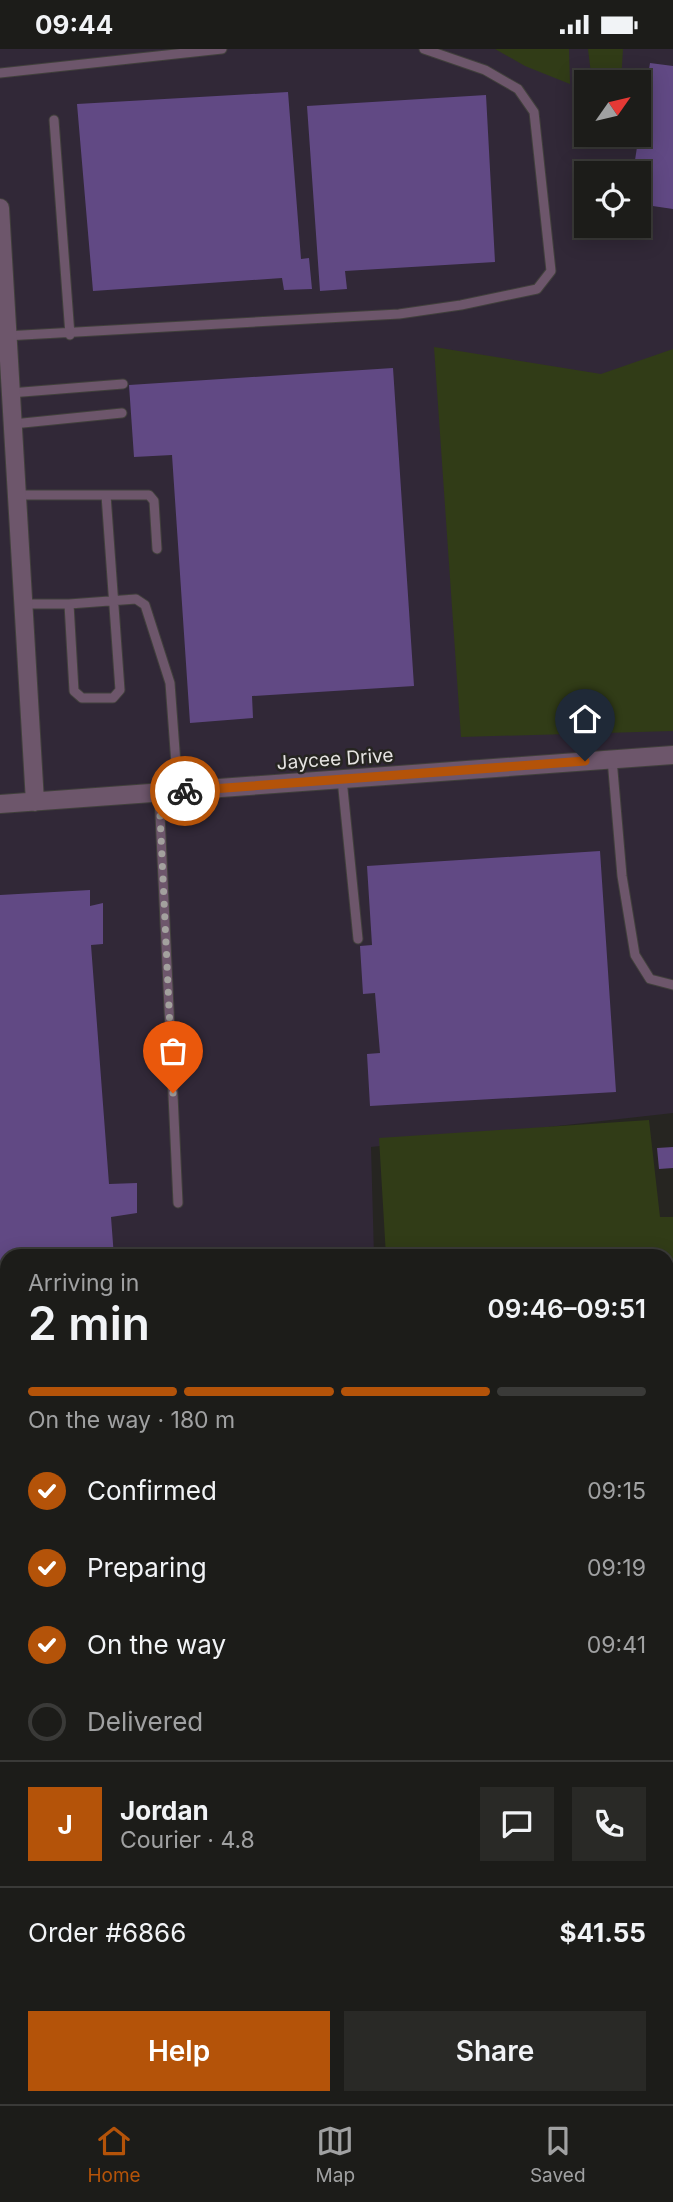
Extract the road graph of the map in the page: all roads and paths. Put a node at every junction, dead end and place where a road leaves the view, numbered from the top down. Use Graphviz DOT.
graph roads {
  1 [pos="222,49"];
  2 [pos="424,49"];
  3 [pos="0,73"];
  4 [pos="54,120"];
  5 [pos="0,208"];
  6 [pos="70,335"];
  7 [pos="4,336"];
  8 [pos="122,384"];
  9 [pos="10,393"];
  10 [pos="122,413"];
  11 [pos="8,417"];
  12 [pos="16,495"];
  13 [pos="106,495"];
  14 [pos="157,549"];
  15 [pos="113,600"];
  16 [pos="23,604"];
  17 [pos="69,604"];
  18 [pos="673,755"];
  19 [pos="612,759"];
  20 [pos="342,779"];
  21 [pos="178,791"];
  22 [pos="159,793"];
  23 [pos="34,802"];
  24 [pos="0,804"];
  25 [pos="358,939"];
  26 [pos="673,985"];
  27 [pos="178,1203"];
  1 -- 3 [label="lane"];
  2 -- 6 [label="lane"];
  4 -- 6 [label="lane"];
  5 -- 7 [label="street"];
  6 -- 7 [label="lane"];
  7 -- 9 [label="street"];
  8 -- 9 [label="lane"];
  9 -- 11 [label="street"];
  10 -- 11 [label="lane"];
  11 -- 12 [label="street"];
  12 -- 13 [label="lane"];
  12 -- 16 [label="street"];
  13 -- 14 [label="lane"];
  13 -- 15 [label="lane"];
  15 -- 17 [label="lane"];
  15 -- 17 [label="lane"];
  15 -- 21 [label="lane"];
  16 -- 17 [label="lane"];
  16 -- 23 [label="street"];
  18 -- 19 [label="street, Jaycee Drive"];
  19 -- 20 [label="street, Jaycee Drive"];
  19 -- 26 [label="lane"];
  20 -- 21 [label="street, Jaycee Drive"];
  20 -- 25 [label="lane"];
  21 -- 22 [label="street, Jaycee Drive"];
  22 -- 23 [label="street, Jaycee Drive"];
  22 -- 27 [label="lane"];
  23 -- 24 [label="street, Jaycee Drive"];
}
